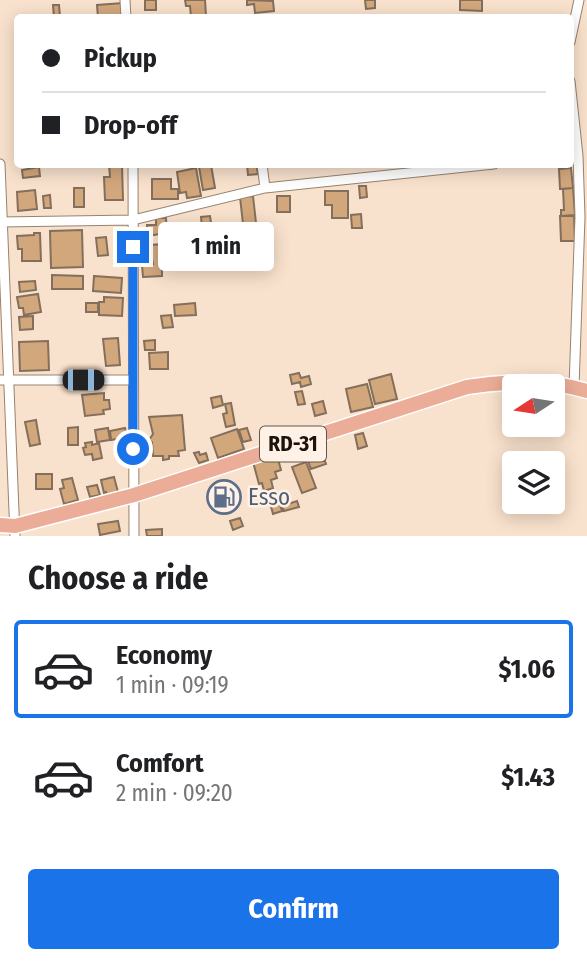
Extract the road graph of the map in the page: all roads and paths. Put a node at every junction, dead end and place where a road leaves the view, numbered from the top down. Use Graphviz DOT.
graph roads {
  1 [pos="579,0"];
  2 [pos="574,23"];
  3 [pos="574,156"];
  4 [pos="0,164"];
  5 [pos="133,168"];
  6 [pos="262,168"];
  7 [pos="456,168"];
  8 [pos="265,188"];
  9 [pos="133,220"];
  10 [pos="1,222"];
  11 [pos="5,380"];
  12 [pos="132,380"];
  13 [pos="580,389"];
  14 [pos="134,495"];
  15 [pos="10,529"];
  16 [pos="134,536"];
  1 -- 2 [label="street"];
  3 -- 13 [label="street"];
  4 -- 10 [label="street"];
  5 -- 9 [label="street"];
  6 -- 8 [label="street"];
  7 -- 8 [label="street"];
  8 -- 9 [label="street"];
  9 -- 10 [label="street"];
  9 -- 12 [label="street"];
  10 -- 11 [label="street"];
  11 -- 12 [label="street"];
  11 -- 15 [label="street"];
  12 -- 14 [label="street"];
  13 -- 14 [label="main road, RD-31"];
  14 -- 15 [label="main road, RD-31"];
  14 -- 16 [label="street"];
}
